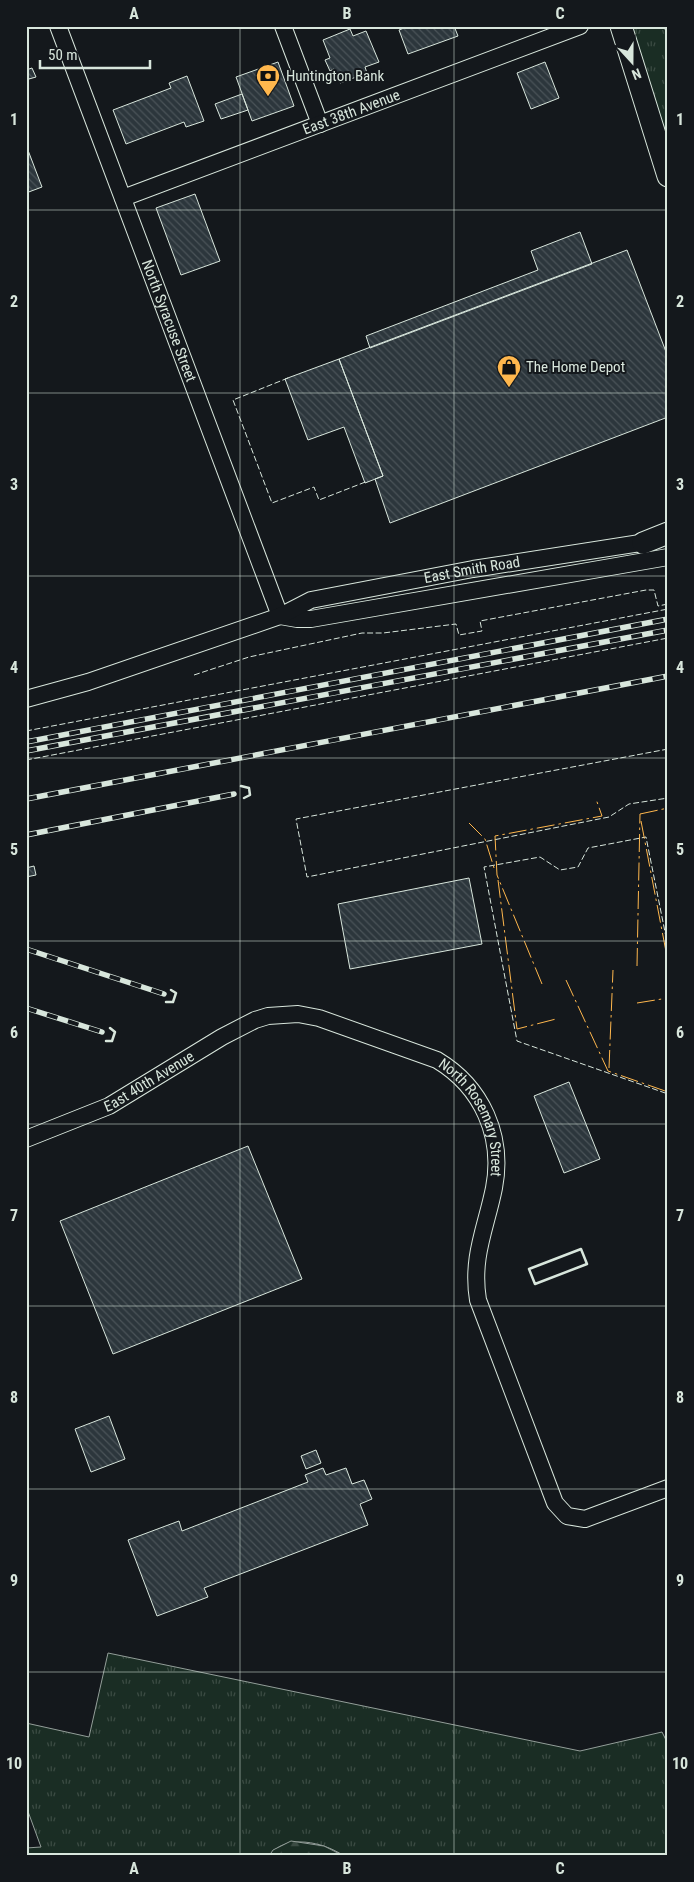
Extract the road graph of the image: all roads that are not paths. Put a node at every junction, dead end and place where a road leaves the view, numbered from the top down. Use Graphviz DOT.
graph roads {
  1 [pos="58,26"];
  2 [pos="283,26"];
  3 [pos="580,26"];
  4 [pos="621,26"];
  5 [pos="320,124"];
  6 [pos="668,176"];
  7 [pos="123,198"];
  8 [pos="668,533"];
  9 [pos="668,539"];
  10 [pos="642,543"];
  11 [pos="668,558"];
  12 [pos="280,616"];
  13 [pos="26,699"];
  14 [pos="268,1016"];
  15 [pos="26,1139"];
  16 [pos="668,1488"];
  1 -- 7 [label="street, North Syracuse Street"];
  2 -- 5 [label="street"];
  3 -- 5 [label="street, East 38th Avenue"];
  4 -- 6 [label="main road"];
  5 -- 7 [label="street, East 38th Avenue"];
  7 -- 12 [label="street, North Syracuse Street"];
  8 -- 10 [label="main road"];
  9 -- 10 [label="street, East Smith Road"];
  10 -- 12 [label="street, East Smith Road"];
  11 -- 12 [label="street, East Smith Road"];
  12 -- 13 [label="street, East Smith Road"];
  14 -- 15 [label="street, East 40th Avenue"];
  14 -- 16 [label="street, North Rosemary Street"];
}
